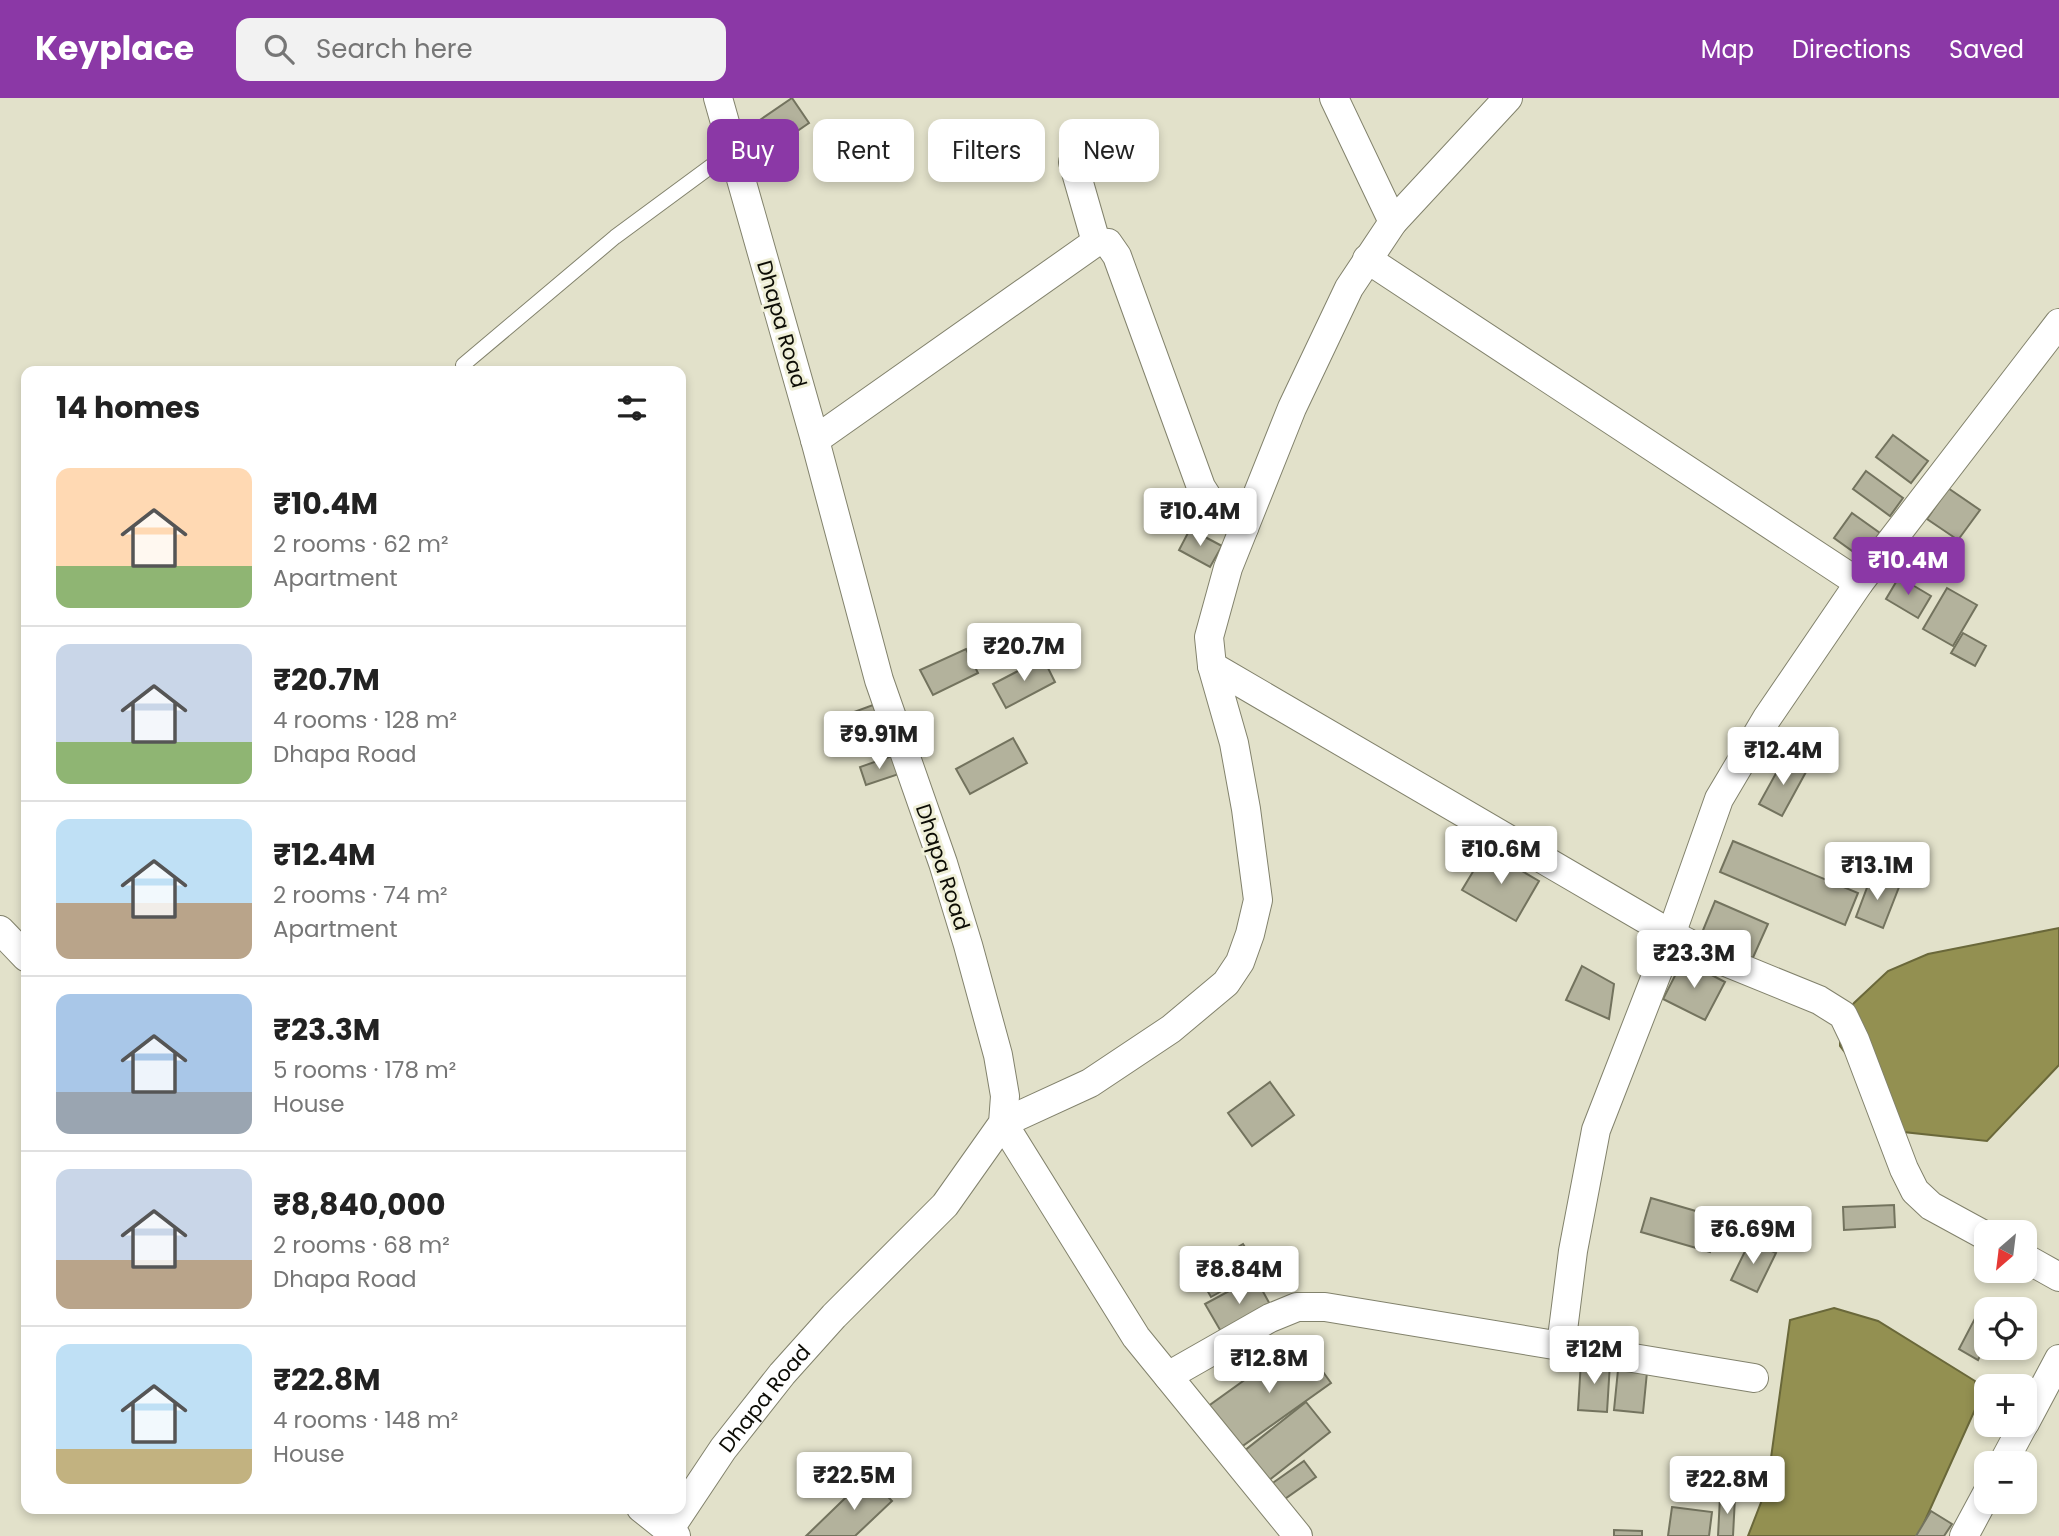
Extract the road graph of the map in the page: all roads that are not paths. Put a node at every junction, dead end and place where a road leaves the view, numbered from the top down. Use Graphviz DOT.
graph roads {
  1 [pos="718,98"];
  2 [pos="1334,98"];
  3 [pos="1507,98"];
  4 [pos="724,119"];
  5 [pos="707,169"];
  6 [pos="742,182"];
  7 [pos="1079,182"];
  8 [pos="1393,222"];
  9 [pos="1096,242"];
  10 [pos="1367,259"];
  11 [pos="2059,323"];
  12 [pos="463,365"];
  13 [pos="815,440"];
  14 [pos="1244,528"];
  15 [pos="1859,583"];
  16 [pos="1212,666"];
  17 [pos="0,930"];
  18 [pos="1671,934"];
  19 [pos="21,952"];
  20 [pos="1003,1123"];
  21 [pos="1974,1229"];
  22 [pos="2037,1265"];
  23 [pos="2059,1277"];
  24 [pos="1561,1346"];
  25 [pos="2059,1359"];
  26 [pos="1168,1376"];
  27 [pos="1754,1378"];
  28 [pos="2037,1400"];
  29 [pos="686,1508"];
  30 [pos="648,1514"];
  31 [pos="682,1514"];
  32 [pos="1976,1514"];
  33 [pos="670,1534"];
  34 [pos="1298,1536"];
  35 [pos="1964,1536"];
  1 -- 4 [label="street, Dhapa Road"];
  2 -- 8 [label="street"];
  3 -- 8 [label="street"];
  5 -- 12 [label="lane"];
  6 -- 13 [label="street, Dhapa Road"];
  7 -- 9 [label="street"];
  8 -- 10 [label="street"];
  9 -- 13 [label="street"];
  9 -- 14 [label="street"];
  10 -- 14 [label="street"];
  10 -- 15 [label="street"];
  11 -- 15 [label="street"];
  13 -- 20 [label="street, Dhapa Road"];
  14 -- 16 [label="street"];
  15 -- 18 [label="street"];
  16 -- 18 [label="street"];
  16 -- 20 [label="street"];
  17 -- 19 [label="street"];
  18 -- 21 [label="street"];
  18 -- 24 [label="street"];
  20 -- 26 [label="street"];
  20 -- 29 [label="street, Dhapa Road"];
  22 -- 23 [label="street"];
  24 -- 26 [label="street"];
  24 -- 27 [label="street"];
  25 -- 28 [label="street"];
  26 -- 34 [label="street"];
  30 -- 33 [label="street"];
  31 -- 33 [label="street, Dhapa Road"];
  32 -- 35 [label="street"];
}
